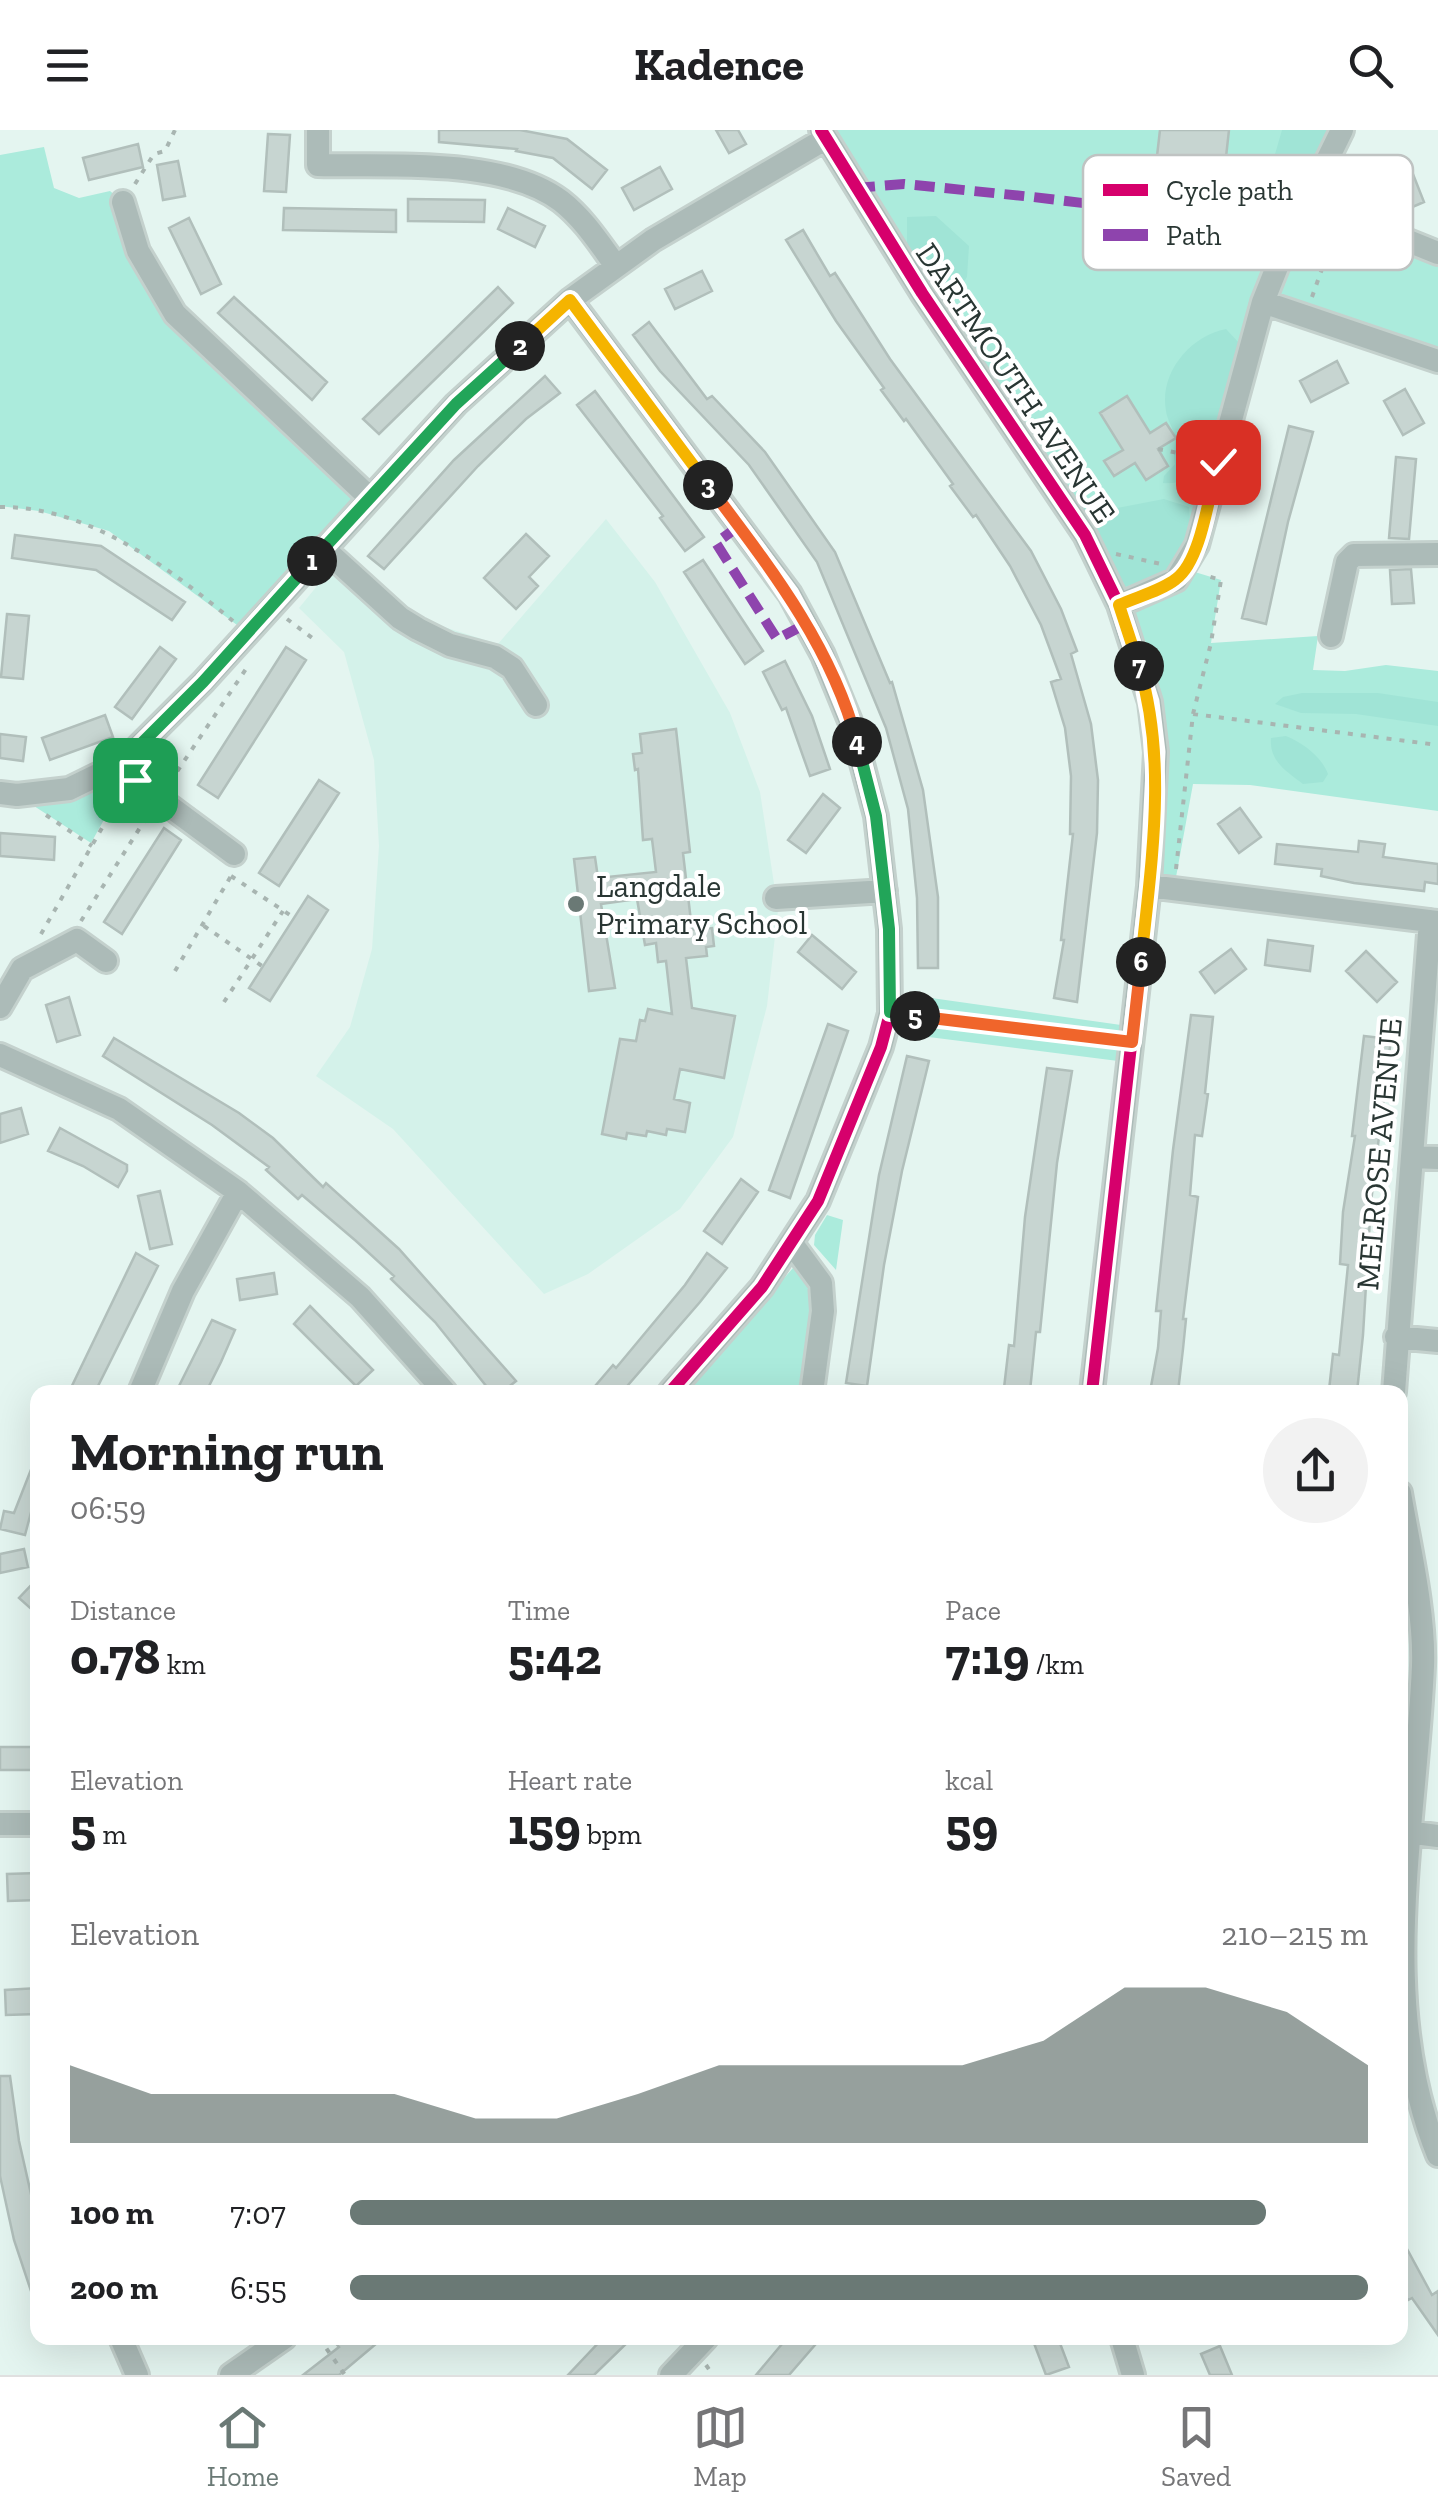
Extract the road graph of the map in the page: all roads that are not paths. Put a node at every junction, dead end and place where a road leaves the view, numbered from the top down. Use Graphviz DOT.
graph roads {
  1 [pos="318,130"];
  2 [pos="1342,130"];
  3 [pos="823,134"];
  4 [pos="1330,155"];
  5 [pos="123,202"];
  6 [pos="1413,242"];
  7 [pos="1438,252"];
  8 [pos="616,266"];
  9 [pos="1276,270"];
  10 [pos="570,300"];
  11 [pos="1263,302"];
  12 [pos="1438,361"];
  13 [pos="369,496"];
  14 [pos="324,548"];
  15 [pos="1438,554"];
  16 [pos="1119,605"];
  17 [pos="1332,636"];
  18 [pos="536,705"];
  19 [pos="126,770"];
  20 [pos="9,794"];
  21 [pos="233,865"];
  22 [pos="1148,886"];
  23 [pos="885,891"];
  24 [pos="776,898"];
  25 [pos="1434,922"];
  26 [pos="106,961"];
  27 [pos="0,1007"];
  28 [pos="0,1054"];
  29 [pos="1412,1158"];
  30 [pos="1438,1158"];
  31 [pos="238,1192"];
  32 [pos="792,1244"];
  33 [pos="1396,1337"];
  34 [pos="1438,1341"];
  35 [pos="143,1385"];
  36 [pos="439,1385"];
  37 [pos="676,1385"];
  38 [pos="813,1385"];
  39 [pos="1093,1385"];
  40 [pos="1394,1385"];
  41 [pos="1408,1542"];
  42 [pos="1438,1575"];
  43 [pos="1414,1579"];
  44 [pos="1408,1803"];
  45 [pos="0,1824"];
  46 [pos="30,1824"];
  47 [pos="1408,1831"];
  48 [pos="1438,1836"];
  49 [pos="1408,2039"];
  50 [pos="1438,2155"];
  51 [pos="125,2345"];
  52 [pos="274,2345"];
  53 [pos="700,2345"];
  54 [pos="1124,2345"];
  55 [pos="138,2375"];
  56 [pos="231,2375"];
  57 [pos="672,2375"];
  58 [pos="1134,2375"];
  1 -- 8 [label="street"];
  2 -- 4 [label="street"];
  3 -- 8 [label="street"];
  3 -- 16 [label="street, DARTMOUTH AVENUE"];
  5 -- 13 [label="street"];
  6 -- 7 [label="street"];
  8 -- 10 [label="street"];
  9 -- 11 [label="street"];
  10 -- 13 [label="street"];
  10 -- 23 [label="street"];
  11 -- 12 [label="street"];
  11 -- 16 [label="street"];
  13 -- 14 [label="street"];
  14 -- 18 [label="street"];
  14 -- 19 [label="street"];
  15 -- 17 [label="street"];
  16 -- 22 [label="street, DARTMOUTH AVENUE"];
  19 -- 20 [label="street"];
  19 -- 21 [label="street"];
  22 -- 25 [label="street"];
  22 -- 39 [label="street, DARTMOUTH AVENUE"];
  23 -- 24 [label="street"];
  23 -- 32 [label="street"];
  25 -- 29 [label="street, MELROSE AVENUE"];
  26 -- 27 [label="street"];
  28 -- 31 [label="street"];
  29 -- 30 [label="street"];
  29 -- 33 [label="street, MELROSE AVENUE"];
  31 -- 35 [label="street"];
  31 -- 36 [label="street"];
  32 -- 37 [label="street"];
  32 -- 38 [label="street"];
  33 -- 34 [label="street"];
  33 -- 40 [label="street, MELROSE AVENUE"];
  41 -- 43 [label="street"];
  42 -- 43 [label="street"];
  43 -- 44 [label="street"];
  45 -- 46 [label="street"];
  47 -- 48 [label="street"];
  49 -- 50 [label="street"];
  51 -- 55 [label="street"];
  52 -- 56 [label="street"];
  53 -- 57 [label="street"];
  54 -- 58 [label="street"];
}
